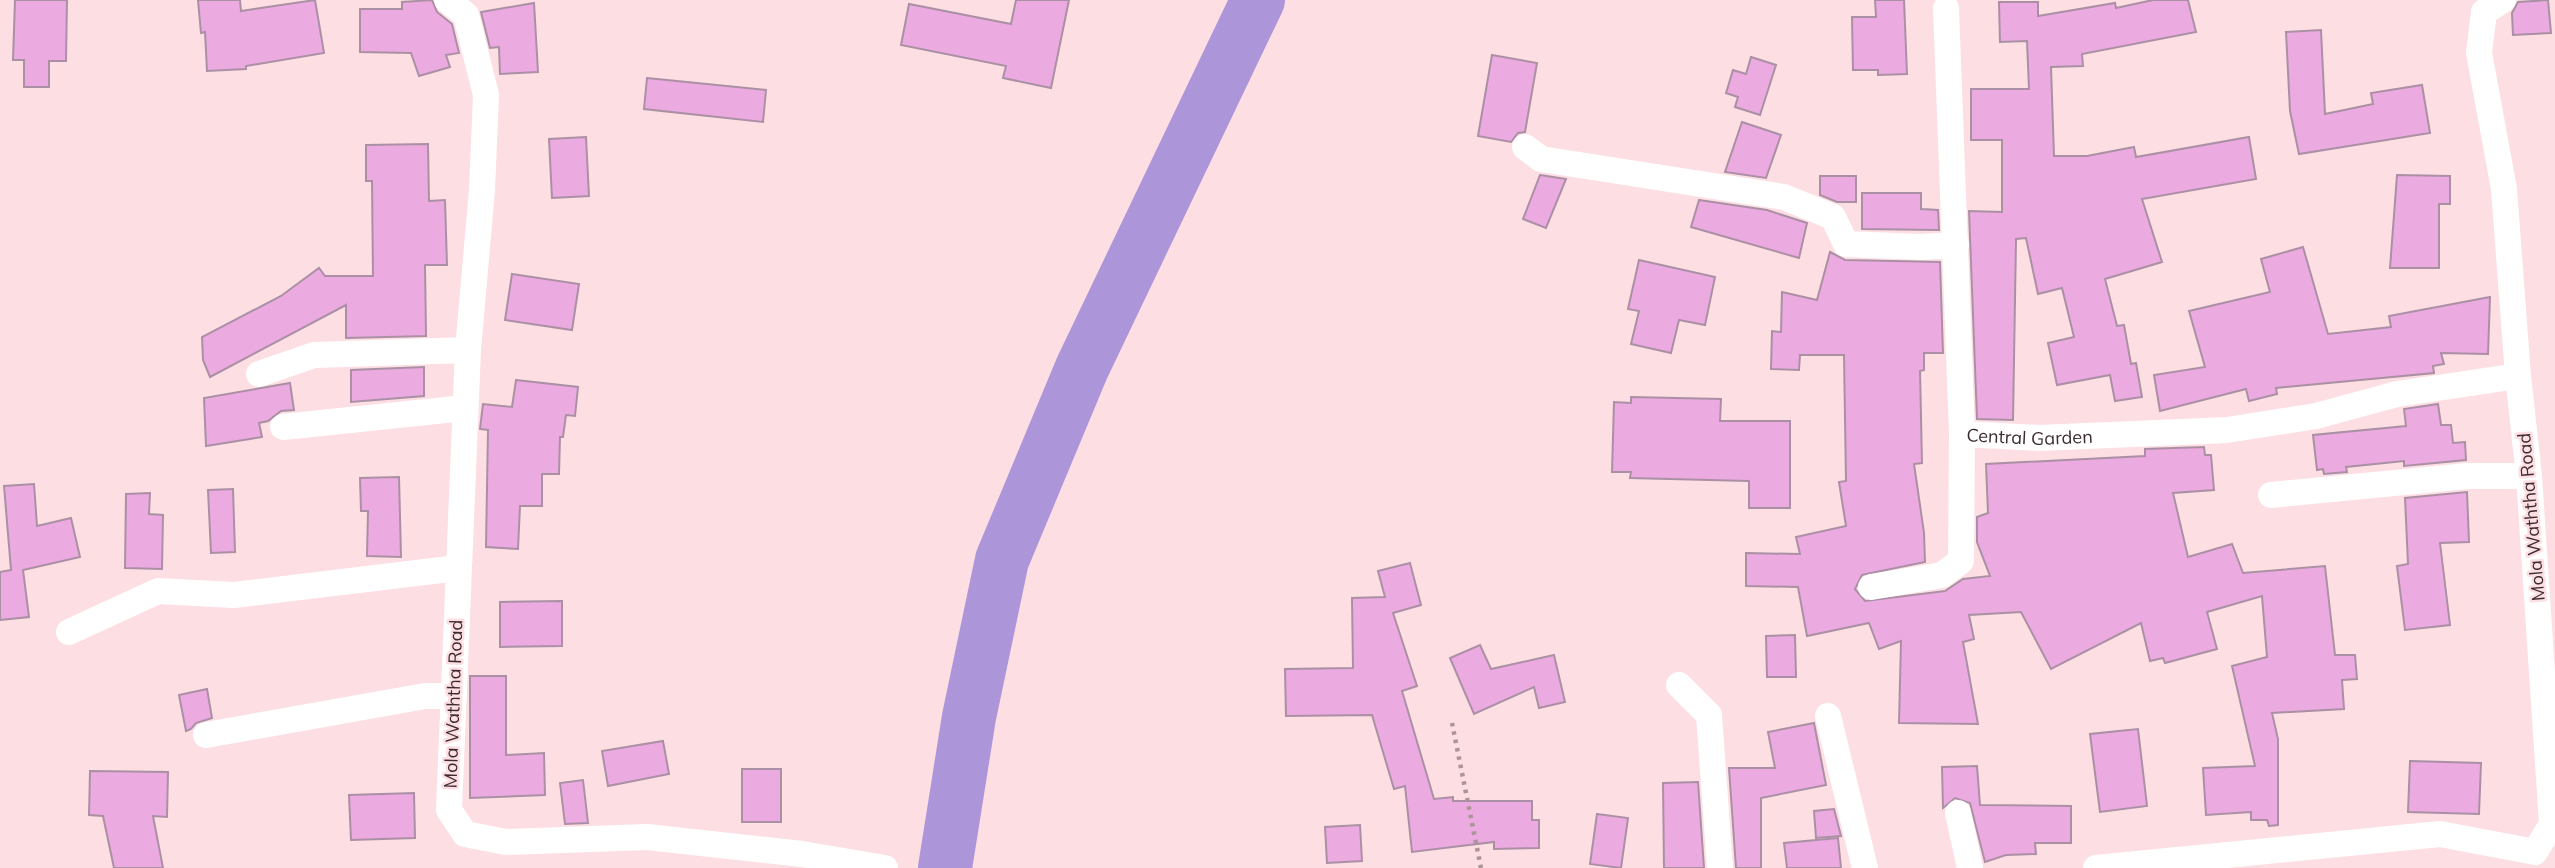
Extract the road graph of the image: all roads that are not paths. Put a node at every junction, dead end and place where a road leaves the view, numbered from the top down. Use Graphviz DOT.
graph roads {
  1 [pos="447,0"];
  2 [pos="2503,0"];
  3 [pos="1946,8"];
  4 [pos="1525,147"];
  5 [pos="1956,245"];
  6 [pos="468,350"];
  7 [pos="259,374"];
  8 [pos="2518,376"];
  9 [pos="465,408"];
  10 [pos="283,427"];
  11 [pos="1962,435"];
  12 [pos="2529,476"];
  13 [pos="2271,495"];
  14 [pos="458,568"];
  15 [pos="1871,586"];
  16 [pos="69,632"];
  17 [pos="1679,685"];
  18 [pos="454,696"];
  19 [pos="1828,716"];
  20 [pos="206,735"];
  21 [pos="1958,813"];
  22 [pos="2554,824"];
  23 [pos="2326,856"];
  24 [pos="885,868"];
  25 [pos="1720,868"];
  26 [pos="1866,868"];
  27 [pos="1970,868"];
  28 [pos="2096,868"];
  1 -- 6 [label="street, Mola Waththa Road"];
  2 -- 8 [label="street, Mola Waththa Road"];
  3 -- 5 [label="street, Central Garden"];
  4 -- 5 [label="street"];
  5 -- 11 [label="street, Central Garden"];
  6 -- 7 [label="street"];
  6 -- 9 [label="street, Mola Waththa Road"];
  8 -- 11 [label="street, Central Garden"];
  8 -- 12 [label="street, Mola Waththa Road"];
  9 -- 10 [label="street"];
  9 -- 14 [label="street, Mola Waththa Road"];
  11 -- 15 [label="street"];
  12 -- 13 [label="street"];
  12 -- 22 [label="street, Mola Waththa Road"];
  14 -- 16 [label="street"];
  14 -- 18 [label="street, Mola Waththa Road"];
  17 -- 25 [label="street"];
  18 -- 20 [label="street"];
  18 -- 24 [label="street, Mola Waththa Road"];
  19 -- 26 [label="street"];
  21 -- 27 [label="street"];
  22 -- 23 [label="street, Mola Waththa Road"];
  23 -- 28 [label="street, Mola Waththa Road"];
}
